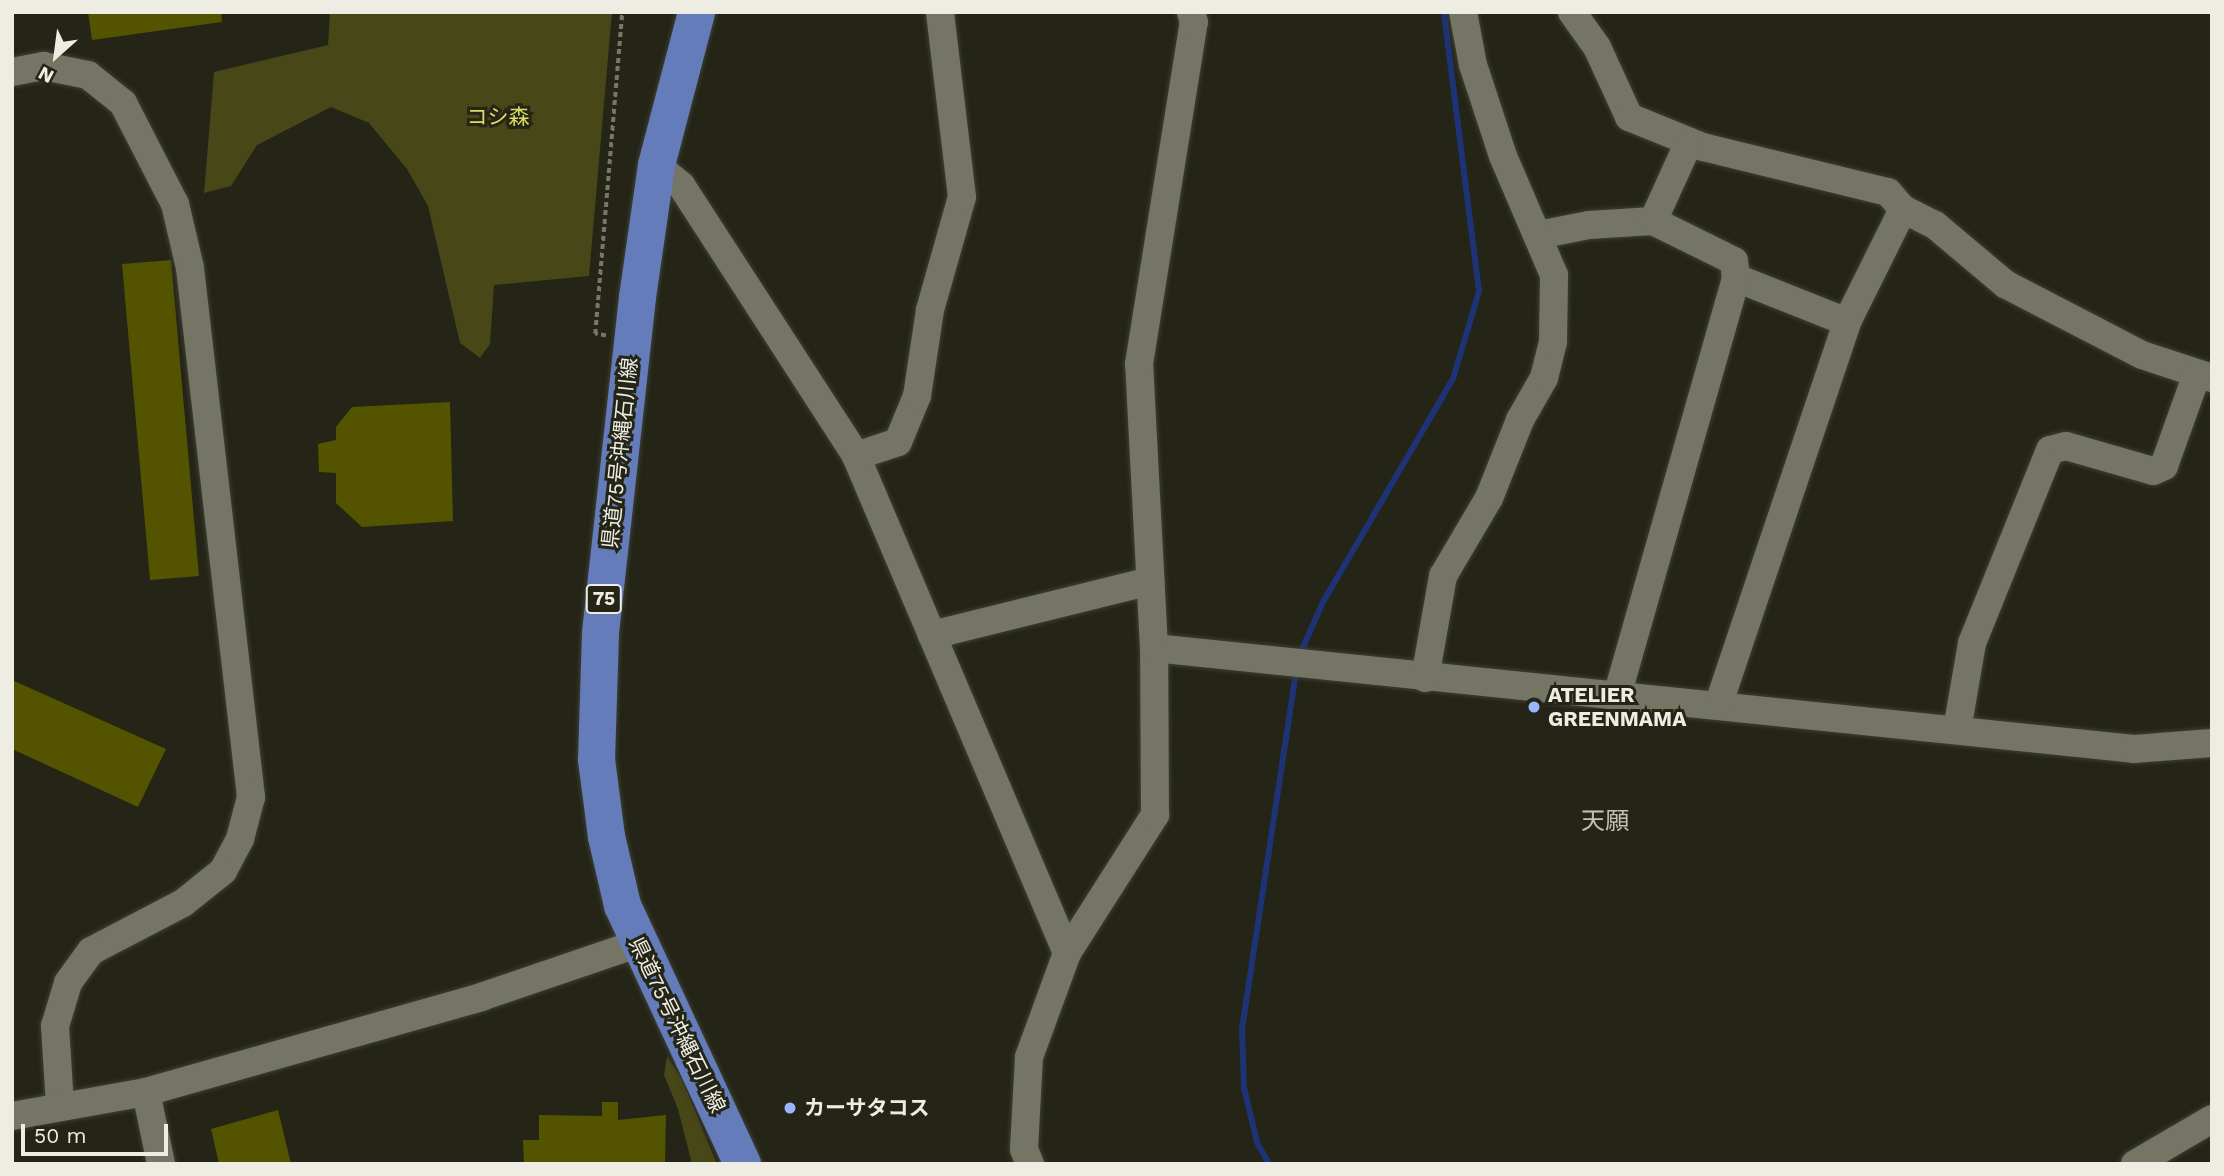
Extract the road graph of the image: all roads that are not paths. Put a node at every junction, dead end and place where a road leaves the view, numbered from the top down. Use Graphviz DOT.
graph roads {
  1 [pos="696,12"];
  2 [pos="940,12"];
  3 [pos="1191,12"];
  4 [pos="1463,12"];
  5 [pos="1572,12"];
  6 [pos="12,72"];
  7 [pos="1689,142"];
  8 [pos="656,165"];
  9 [pos="1903,209"];
  10 [pos="1653,221"];
  11 [pos="1538,235"];
  12 [pos="1736,278"];
  13 [pos="1847,322"];
  14 [pos="2205,376"];
  15 [pos="856,456"];
  16 [pos="1150,581"];
  17 [pos="932,635"];
  18 [pos="1154,648"];
  19 [pos="1425,678"];
  20 [pos="1617,696"];
  21 [pos="1718,706"];
  22 [pos="1957,730"];
  23 [pos="2212,743"];
  24 [pos="637,944"];
  25 [pos="1067,953"];
  26 [pos="146,1092"];
  27 [pos="60,1105"];
  28 [pos="12,1116"];
  29 [pos="2212,1119"];
  30 [pos="161,1164"];
  31 [pos="743,1164"];
  32 [pos="1030,1164"];
  33 [pos="2135,1164"];
  1 -- 8 [label="main road, 県道75号沖縄石川線 / 75"];
  2 -- 15 [label="street"];
  3 -- 16 [label="street"];
  4 -- 11 [label="street"];
  5 -- 7 [label="street"];
  6 -- 27 [label="street"];
  7 -- 9 [label="street"];
  7 -- 10 [label="street"];
  8 -- 15 [label="street"];
  8 -- 24 [label="main road, 県道75号沖縄石川線 / 75"];
  9 -- 13 [label="street"];
  9 -- 14 [label="street"];
  10 -- 11 [label="street"];
  10 -- 12 [label="street"];
  11 -- 19 [label="street"];
  12 -- 13 [label="street"];
  12 -- 20 [label="street"];
  13 -- 21 [label="street"];
  14 -- 22 [label="street"];
  15 -- 17 [label="street"];
  16 -- 17 [label="street"];
  16 -- 18 [label="street"];
  17 -- 25 [label="street"];
  18 -- 19 [label="street"];
  18 -- 25 [label="street"];
  19 -- 20 [label="street"];
  20 -- 21 [label="street"];
  21 -- 22 [label="street"];
  22 -- 23 [label="street"];
  24 -- 26 [label="street"];
  24 -- 31 [label="main road, 県道75号沖縄石川線 / 75"];
  25 -- 32 [label="street"];
  26 -- 27 [label="street"];
  26 -- 30 [label="street"];
  27 -- 28 [label="street"];
  29 -- 33 [label="street"];
}
